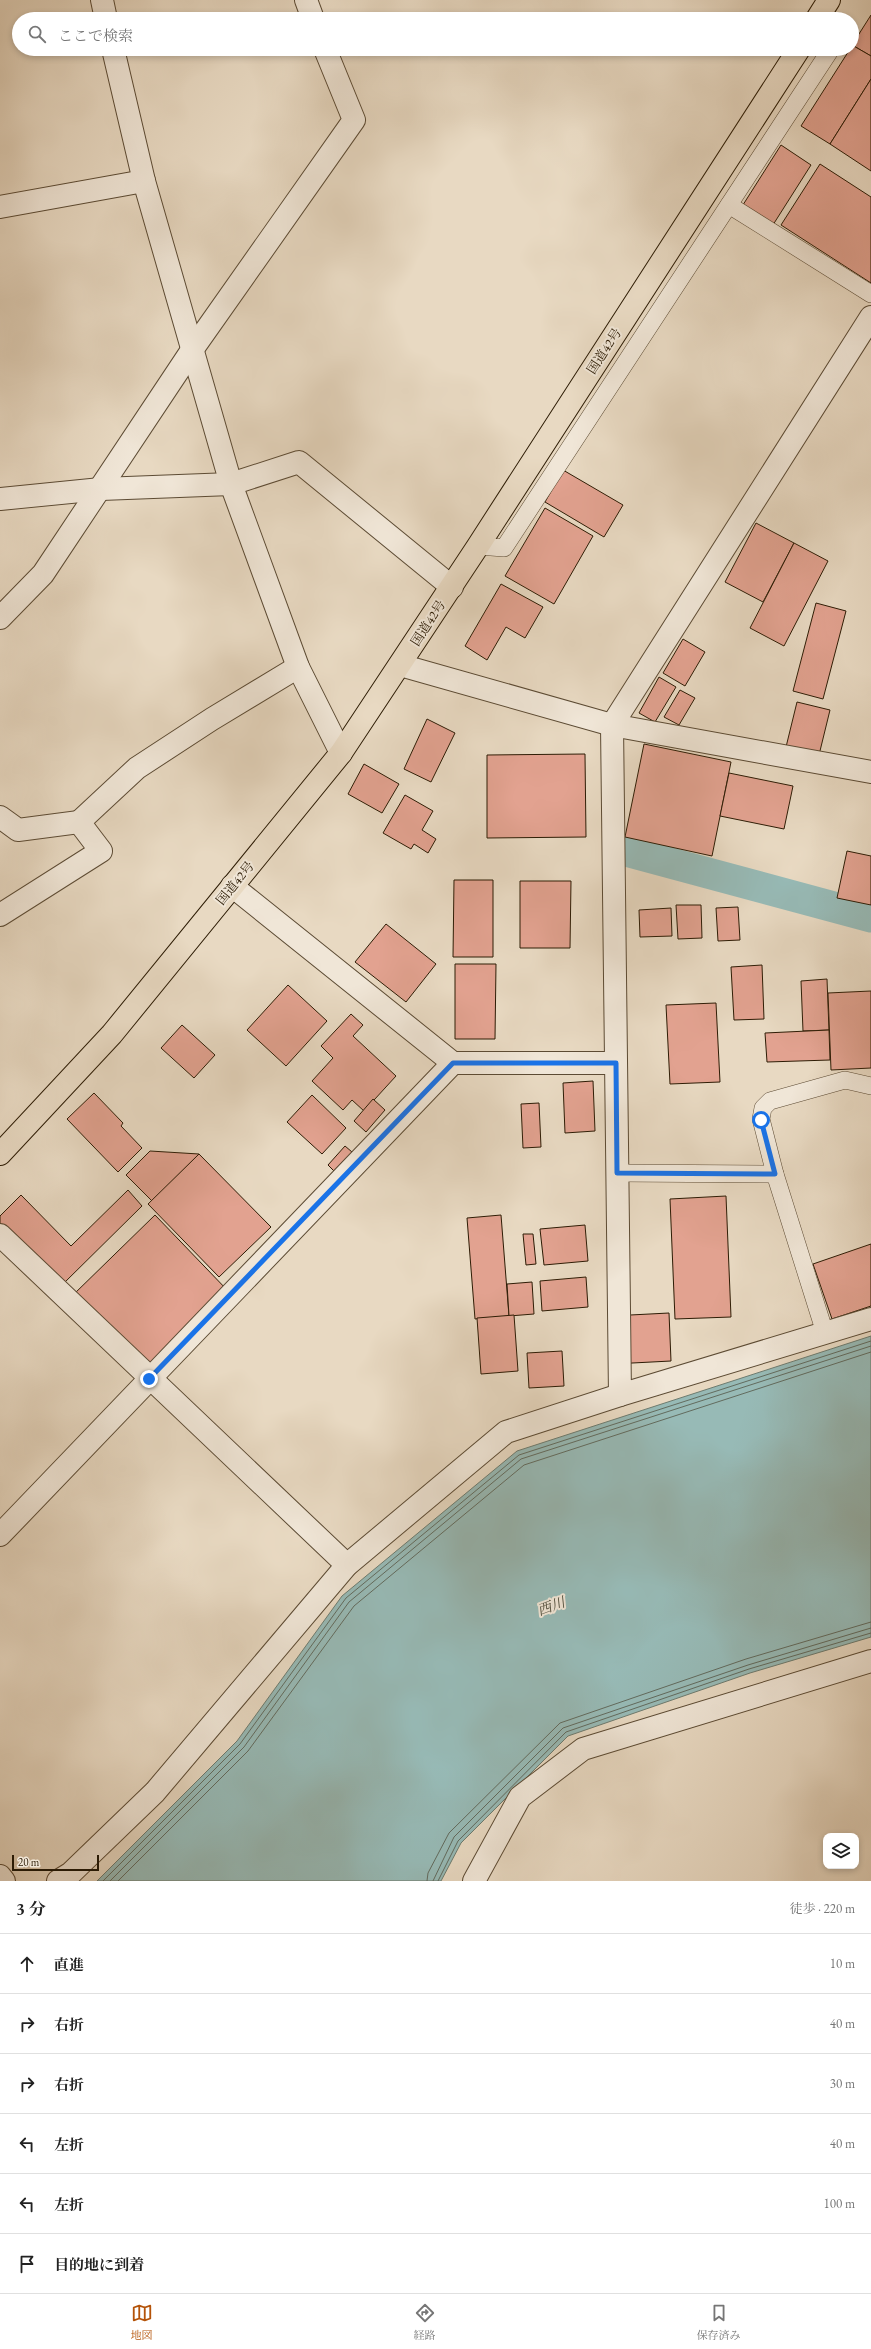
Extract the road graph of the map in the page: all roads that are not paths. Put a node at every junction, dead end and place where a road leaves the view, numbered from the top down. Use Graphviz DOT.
graph roads {
  1 [pos="102,0"];
  2 [pos="306,0"];
  3 [pos="829,0"];
  4 [pos="105,12"];
  5 [pos="311,12"];
  6 [pos="821,12"];
  7 [pos="115,56"];
  8 [pos="328,56"];
  9 [pos="794,56"];
  10 [pos="826,56"];
  11 [pos="144,181"];
  12 [pos="729,205"];
  13 [pos="0,207"];
  14 [pos="871,294"];
  15 [pos="871,317"];
  16 [pos="865,335"];
  17 [pos="192,350"];
  18 [pos="231,484"];
  19 [pos="101,489"];
  20 [pos="0,499"];
  21 [pos="478,546"];
  22 [pos="452,587"];
  23 [pos="0,618"];
  24 [pos="400,665"];
  25 [pos="298,667"];
  26 [pos="612,725"];
  27 [pos="341,753"];
  28 [pos="871,772"];
  29 [pos="0,817"];
  30 [pos="79,822"];
  31 [pos="232,886"];
  32 [pos="0,915"];
  33 [pos="453,1063"];
  34 [pos="616,1063"];
  35 [pos="871,1086"];
  36 [pos="0,1154"];
  37 [pos="617,1173"];
  38 [pos="775,1174"];
  39 [pos="0,1235"];
  40 [pos="871,1319"];
  41 [pos="825,1333"];
  42 [pos="149,1379"];
  43 [pos="620,1395"];
  44 [pos="0,1536"];
  45 [pos="347,1565"];
  46 [pos="871,1661"];
  47 [pos="0,1876"];
  48 [pos="4,1881"];
  49 [pos="58,1881"];
  50 [pos="474,1881"];
  1 -- 4 [label="street"];
  2 -- 5 [label="street"];
  3 -- 6 [label="highway"];
  7 -- 11 [label="street"];
  8 -- 17 [label="street"];
  9 -- 21 [label="highway, 国道42号"];
  10 -- 12 [label="lane"];
  11 -- 13 [label="street"];
  11 -- 17 [label="street"];
  12 -- 14 [label="lane"];
  12 -- 21 [label="lane"];
  15 -- 16 [label="street"];
  16 -- 26 [label="street"];
  17 -- 18 [label="street"];
  17 -- 19 [label="street"];
  18 -- 19 [label="street"];
  18 -- 22 [label="street"];
  18 -- 25 [label="street"];
  19 -- 20 [label="street"];
  19 -- 23 [label="street"];
  21 -- 22 [label="highway, 国道42号"];
  22 -- 24 [label="highway, 国道42号"];
  24 -- 26 [label="street"];
  24 -- 27 [label="highway, 国道42号"];
  25 -- 27 [label="street"];
  25 -- 30 [label="street"];
  26 -- 28 [label="street"];
  26 -- 34 [label="street"];
  27 -- 31 [label="highway, 国道42号"];
  29 -- 30 [label="street"];
  30 -- 32 [label="street"];
  31 -- 33 [label="street"];
  31 -- 36 [label="highway, 国道42号"];
  33 -- 34 [label="street"];
  33 -- 42 [label="street"];
  34 -- 37 [label="street"];
  35 -- 38 [label="lane"];
  37 -- 38 [label="lane"];
  37 -- 43 [label="street"];
  38 -- 41 [label="lane"];
  39 -- 42 [label="street"];
  40 -- 41 [label="street"];
  41 -- 43 [label="street"];
  42 -- 44 [label="street"];
  42 -- 45 [label="street"];
  43 -- 45 [label="street"];
  45 -- 49 [label="street"];
  46 -- 50 [label="street"];
  47 -- 48 [label="street"];
}
